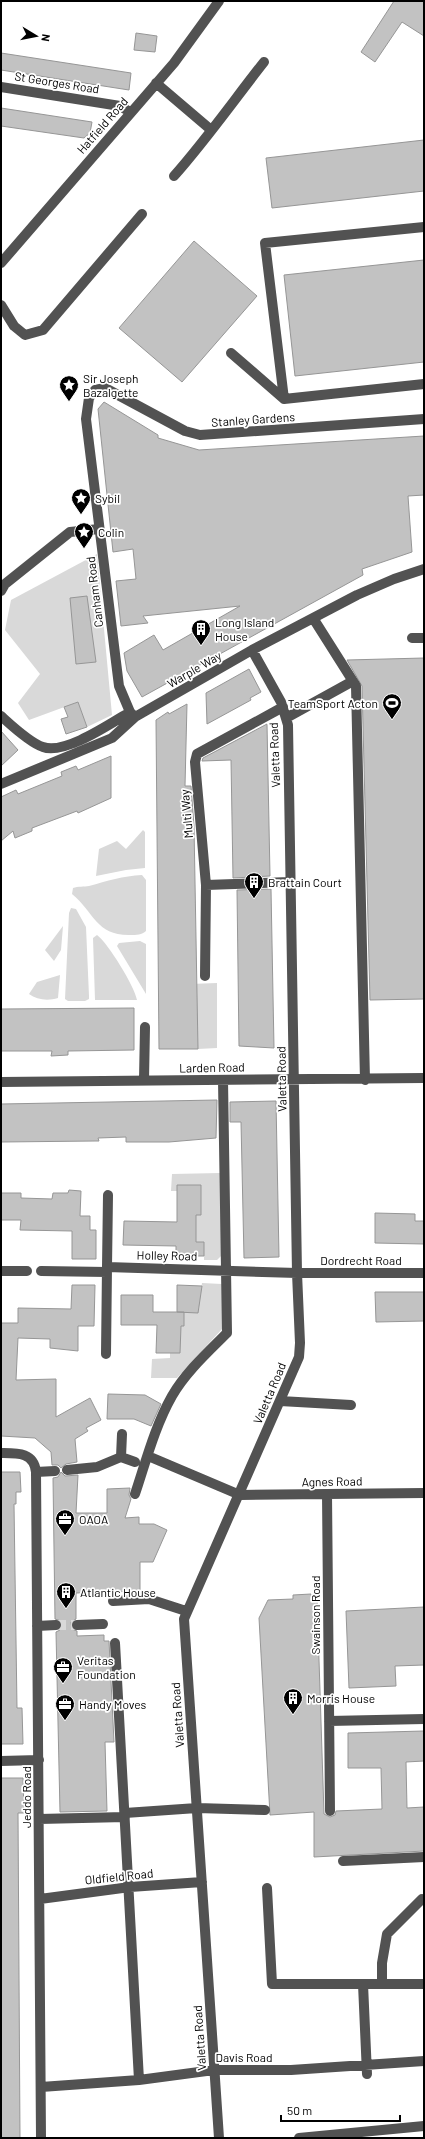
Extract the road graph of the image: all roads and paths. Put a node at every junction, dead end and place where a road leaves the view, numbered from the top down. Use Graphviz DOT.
graph roads {
  1 [pos="219,1"];
  2 [pos="264,62"];
  3 [pos="156,83"];
  4 [pos="1,87"];
  5 [pos="130,112"];
  6 [pos="210,130"];
  7 [pos="174,176"];
  8 [pos="142,214"];
  9 [pos="424,227"];
  10 [pos="1,263"];
  11 [pos="1,305"];
  12 [pos="231,353"];
  13 [pos="424,384"];
  14 [pos="94,390"];
  15 [pos="284,399"];
  16 [pos="424,419"];
  17 [pos="100,529"];
  18 [pos="424,569"];
  19 [pos="1,591"];
  20 [pos="313,618"];
  21 [pos="412,638"];
  22 [pos="424,638"];
  23 [pos="252,650"];
  24 [pos="353,681"];
  25 [pos="283,707"];
  26 [pos="133,715"];
  27 [pos="1,716"];
  28 [pos="286,718"];
  29 [pos="1,784"];
  30 [pos="290,882"];
  31 [pos="206,885"];
  32 [pos="206,976"];
  33 [pos="145,1027"];
  34 [pos="424,1078"];
  35 [pos="144,1080"];
  36 [pos="223,1080"];
  37 [pos="294,1080"];
  38 [pos="365,1080"];
  39 [pos="1,1082"];
  40 [pos="108,1195"];
  41 [pos="107,1269"];
  42 [pos="226,1270"];
  43 [pos="1,1271"];
  44 [pos="27,1271"];
  45 [pos="41,1271"];
  46 [pos="297,1273"];
  47 [pos="424,1273"];
  48 [pos="106,1354"];
  49 [pos="280,1401"];
  50 [pos="351,1405"];
  51 [pos="122,1434"];
  52 [pos="1,1453"];
  53 [pos="148,1456"];
  54 [pos="121,1457"];
  55 [pos="135,1462"];
  56 [pos="55,1470"];
  57 [pos="66,1470"];
  58 [pos="36,1472"];
  59 [pos="424,1493"];
  60 [pos="135,1494"];
  61 [pos="327,1494"];
  62 [pos="240,1495"];
  63 [pos="113,1601"];
  64 [pos="186,1611"];
  65 [pos="103,1624"];
  66 [pos="56,1625"];
  67 [pos="76,1625"];
  68 [pos="37,1626"];
  69 [pos="115,1643"];
  70 [pos="424,1719"];
  71 [pos="329,1721"];
  72 [pos="39,1760"];
  73 [pos="1,1761"];
  74 [pos="197,1808"];
  75 [pos="265,1810"];
  76 [pos="330,1811"];
  77 [pos="125,1815"];
  78 [pos="39,1819"];
  79 [pos="424,1857"];
  80 [pos="344,1861"];
  81 [pos="202,1882"];
  82 [pos="130,1887"];
  83 [pos="267,1888"];
  84 [pos="40,1898"];
  85 [pos="422,1900"];
  86 [pos="363,1984"];
  87 [pos="382,1984"];
  88 [pos="424,1984"];
  89 [pos="424,2061"];
  90 [pos="367,2069"];
  91 [pos="214,2070"];
  92 [pos="139,2080"];
  93 [pos="41,2087"];
  94 [pos="424,2126"];
  95 [pos="41,2138"];
  96 [pos="219,2138"];
  97 [pos="299,2138"];
  1 -- 3 [label="street, Hatfield Road"];
  2 -- 6 [label="street"];
  3 -- 5 [label="street, Hatfield Road"];
  3 -- 6 [label="street"];
  4 -- 5 [label="street, St Georges Road"];
  5 -- 10 [label="street, Hatfield Road"];
  6 -- 7 [label="street"];
  8 -- 11 [label="street"];
  9 -- 15 [label="street"];
  12 -- 15 [label="street"];
  13 -- 15 [label="street"];
  14 -- 16 [label="street, Stanley Gardens"];
  14 -- 17 [label="street, Canham Road"];
  17 -- 19 [label="street"];
  17 -- 26 [label="street, Canham Road"];
  18 -- 20 [label="street, Warple Way"];
  20 -- 23 [label="street, Warple Way"];
  20 -- 24 [label="street"];
  21 -- 22 [label="street"];
  23 -- 25 [label="street, Valetta Road"];
  23 -- 26 [label="street, Warple Way"];
  24 -- 28 [label="street"];
  24 -- 38 [label="street"];
  25 -- 28 [label="street, Valetta Road"];
  25 -- 31 [label="street, Multi Way"];
  26 -- 27 [label="street"];
  26 -- 29 [label="street, Warple Way"];
  28 -- 30 [label="street, Valetta Road"];
  30 -- 31 [label="street"];
  30 -- 37 [label="street, Valetta Road"];
  31 -- 32 [label="street"];
  33 -- 35 [label="street"];
  34 -- 38 [label="street, Larden Road"];
  35 -- 36 [label="street, Larden Road"];
  35 -- 39 [label="street, Larden Road"];
  36 -- 37 [label="street, Larden Road"];
  36 -- 42 [label="street"];
  37 -- 38 [label="street, Larden Road"];
  37 -- 46 [label="street, Valetta Road"];
  40 -- 41 [label="street"];
  41 -- 42 [label="street, Holley Road"];
  41 -- 45 [label="street, Holley Road"];
  41 -- 48 [label="street"];
  42 -- 46 [label="street, Holley Road"];
  42 -- 53 [label="street"];
  43 -- 44 [label="street"];
  46 -- 47 [label="street, Dordrecht Road"];
  46 -- 49 [label="street, Valetta Road"];
  49 -- 50 [label="street"];
  49 -- 62 [label="street, Valetta Road"];
  51 -- 54 [label="street"];
  52 -- 58 [label="street, Jeddo Road"];
  53 -- 60 [label="street"];
  53 -- 62 [label="street"];
  54 -- 55 [label="street"];
  54 -- 57 [label="street"];
  56 -- 58 [label="street"];
  58 -- 68 [label="street, Jeddo Road"];
  59 -- 61 [label="street, Agnes Road"];
  61 -- 62 [label="street, Agnes Road"];
  61 -- 71 [label="street, Swainson Road"];
  62 -- 64 [label="street, Valetta Road"];
  63 -- 64 [label="street"];
  64 -- 74 [label="street, Valetta Road"];
  65 -- 67 [label="street"];
  66 -- 68 [label="street"];
  68 -- 72 [label="street, Jeddo Road"];
  69 -- 77 [label="street"];
  70 -- 71 [label="street"];
  71 -- 76 [label="street, Swainson Road"];
  72 -- 73 [label="street"];
  72 -- 78 [label="street, Jeddo Road"];
  74 -- 75 [label="street"];
  74 -- 77 [label="street"];
  74 -- 81 [label="street, Valetta Road"];
  77 -- 78 [label="street"];
  77 -- 82 [label="street"];
  78 -- 84 [label="street, Jeddo Road"];
  79 -- 80 [label="street"];
  81 -- 82 [label="street, Oldfield Road"];
  81 -- 91 [label="street, Valetta Road"];
  82 -- 84 [label="street, Oldfield Road"];
  82 -- 92 [label="street"];
  83 -- 86 [label="street"];
  84 -- 93 [label="street, Jeddo Road"];
  85 -- 87 [label="street"];
  86 -- 87 [label="street"];
  86 -- 90 [label="street"];
  87 -- 88 [label="street"];
  89 -- 90 [label="street, Davis Road"];
  90 -- 91 [label="street, Davis Road"];
  91 -- 92 [label="street, Davis Road"];
  91 -- 96 [label="street, Valetta Road"];
  92 -- 93 [label="street, Davis Road"];
  93 -- 95 [label="street, Jeddo Road"];
  94 -- 97 [label="street"];
}
